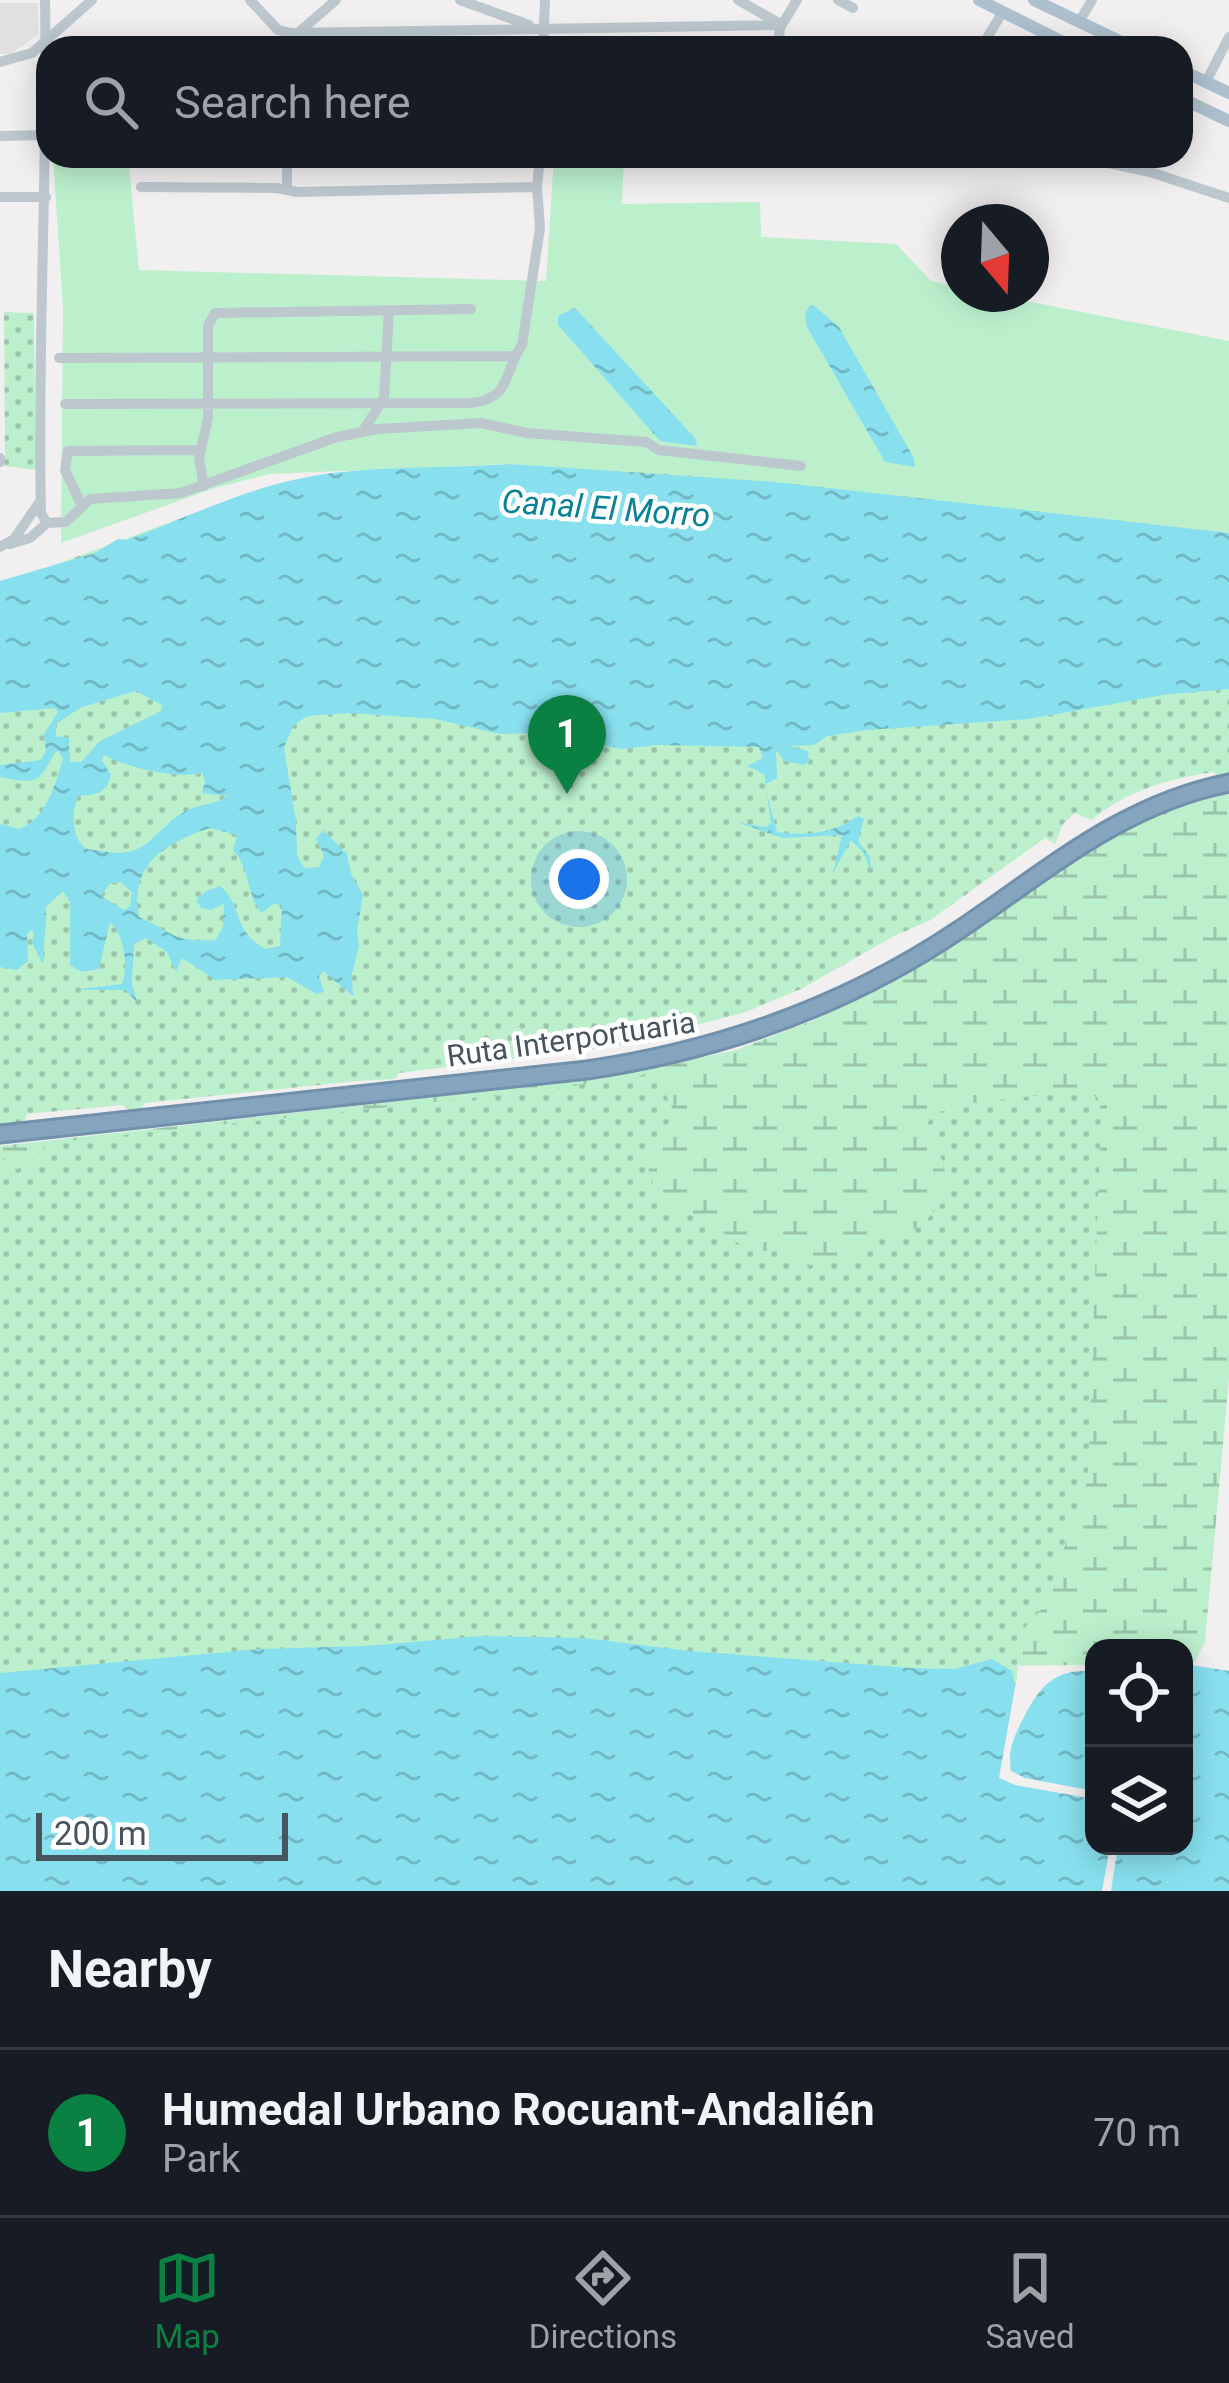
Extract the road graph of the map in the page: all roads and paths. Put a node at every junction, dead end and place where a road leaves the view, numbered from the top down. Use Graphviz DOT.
graph roads {
  1 [pos="45,0"];
  2 [pos="92,0"];
  3 [pos="250,0"];
  4 [pos="336,0"];
  5 [pos="460,0"];
  6 [pos="545,0"];
  7 [pos="738,0"];
  8 [pos="797,0"];
  9 [pos="838,0"];
  10 [pos="979,0"];
  11 [pos="1034,0"];
  12 [pos="1092,0"];
  13 [pos="853,8"];
  14 [pos="1002,13"];
  15 [pos="1078,22"];
  16 [pos="782,25"];
  17 [pos="541,29"];
  18 [pos="294,33"];
  19 [pos="46,36"];
  20 [pos="53,36"];
  21 [pos="293,36"];
  22 [pos="542,36"];
  23 [pos="780,36"];
  24 [pos="988,36"];
  25 [pos="1050,36"];
  26 [pos="1108,36"];
  27 [pos="1229,37"];
  28 [pos="36,47"];
  29 [pos="6,62"];
  30 [pos="36,66"];
  31 [pos="1193,76"];
  32 [pos="1205,82"];
  33 [pos="1229,93"];
  34 [pos="1193,106"];
  35 [pos="1229,121"];
  36 [pos="0,136"];
  37 [pos="36,136"];
  38 [pos="46,168"];
  39 [pos="287,168"];
  40 [pos="539,168"];
  41 [pos="1131,168"];
  42 [pos="1152,168"];
  43 [pos="1150,172"];
  44 [pos="141,187"];
  45 [pos="537,187"];
  46 [pos="287,189"];
  47 [pos="0,197"];
  48 [pos="46,197"];
  49 [pos="1229,198"];
  50 [pos="471,309"];
  51 [pos="388,310"];
  52 [pos="387,356"];
  53 [pos="512,356"];
  54 [pos="208,357"];
  55 [pos="59,358"];
  56 [pos="383,402"];
  57 [pos="208,403"];
  58 [pos="65,404"];
  59 [pos="363,431"];
  60 [pos="201,450"];
  61 [pos="801,466"];
  62 [pos="203,486"];
  63 [pos="81,504"];
  64 [pos="43,512"];
  65 [pos="4,546"];
  66 [pos="1229,783"];
  67 [pos="0,1134"];
  1 -- 19 [label="street"];
  2 -- 20 [label="street"];
  3 -- 18 [label="street"];
  4 -- 18 [label="street"];
  5 -- 17 [label="street"];
  6 -- 17 [label="street"];
  7 -- 16 [label="street"];
  8 -- 16 [label="street"];
  9 -- 13 [label="street"];
  10 -- 14 [label="main road"];
  11 -- 15 [label="main road"];
  12 -- 15 [label="street"];
  14 -- 24 [label="street"];
  14 -- 25 [label="main road"];
  15 -- 26 [label="main road"];
  16 -- 17 [label="street"];
  16 -- 23 [label="street"];
  17 -- 18 [label="street"];
  17 -- 22 [label="street"];
  18 -- 21 [label="street"];
  27 -- 32 [label="street"];
  28 -- 29 [label="street"];
  29 -- 30 [label="street"];
  31 -- 32 [label="main road"];
  32 -- 33 [label="main road"];
  34 -- 35 [label="main road"];
  36 -- 37 [label="street"];
  38 -- 48 [label="street"];
  39 -- 46 [label="street"];
  40 -- 45 [label="street"];
  41 -- 43 [label="street"];
  42 -- 43 [label="street"];
  43 -- 49 [label="street"];
  44 -- 46 [label="street"];
  45 -- 46 [label="street"];
  45 -- 53 [label="street"];
  47 -- 48 [label="street"];
  48 -- 64 [label="street"];
  50 -- 51 [label="street"];
  51 -- 52 [label="street"];
  51 -- 54 [label="street"];
  52 -- 53 [label="street"];
  52 -- 54 [label="street"];
  52 -- 56 [label="street"];
  53 -- 56 [label="street"];
  54 -- 55 [label="street"];
  54 -- 57 [label="street"];
  56 -- 57 [label="street"];
  56 -- 59 [label="street"];
  57 -- 58 [label="street"];
  57 -- 60 [label="street"];
  59 -- 61 [label="street"];
  59 -- 62 [label="street"];
  60 -- 62 [label="street"];
  60 -- 63 [label="street"];
  62 -- 63 [label="street"];
  63 -- 64 [label="street"];
  64 -- 65 [label="street"];
  64 -- 65 [label="street"];
  66 -- 67 [label="highway, Ruta Interportuaria"];
}
